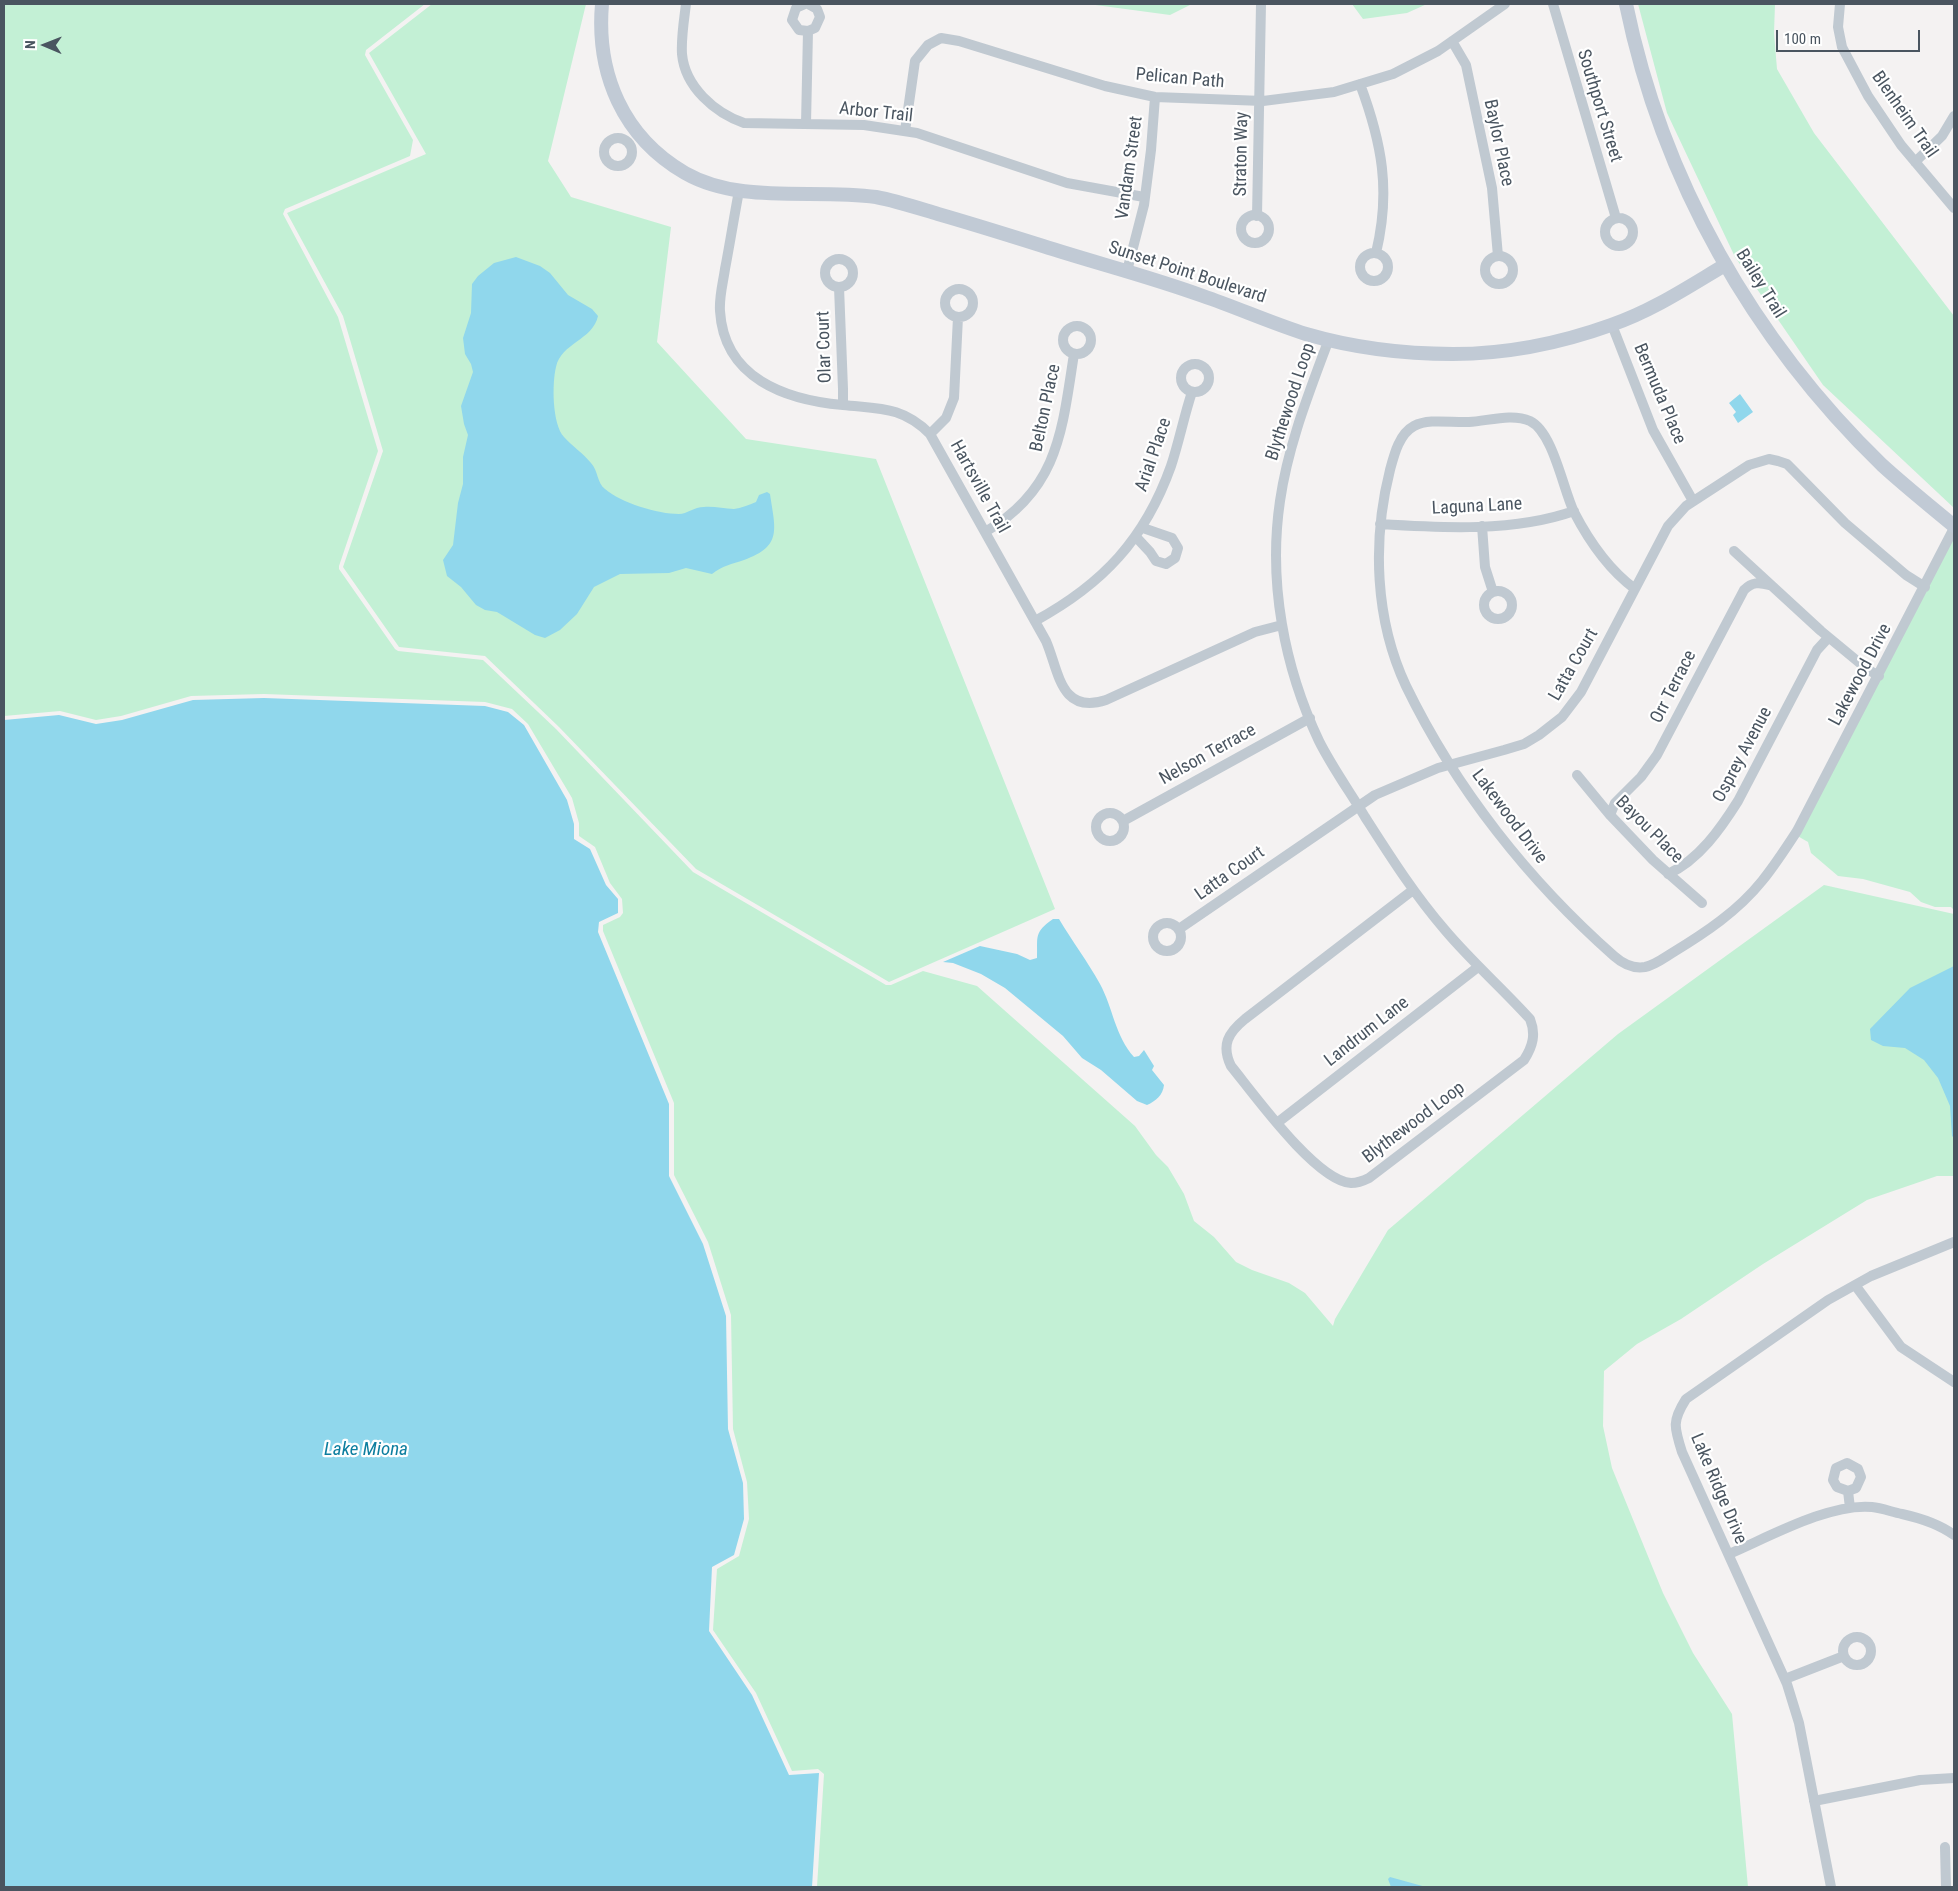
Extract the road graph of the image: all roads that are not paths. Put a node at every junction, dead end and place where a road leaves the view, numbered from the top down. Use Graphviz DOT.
graph roads {
  1 [pos="602,4"];
  2 [pos="686,4"];
  3 [pos="806,4"];
  4 [pos="1261,4"];
  5 [pos="1505,4"];
  6 [pos="1553,4"];
  7 [pos="1626,4"];
  8 [pos="1840,4"];
  9 [pos="808,31"];
  10 [pos="1452,41"];
  11 [pos="1360,84"];
  12 [pos="1155,97"];
  13 [pos="1259,101"];
  14 [pos="1954,116"];
  15 [pos="806,124"];
  16 [pos="905,131"];
  17 [pos="1915,162"];
  18 [pos="739,191"];
  19 [pos="1144,196"];
  20 [pos="1954,208"];
  21 [pos="1257,216"];
  22 [pos="1616,218"];
  23 [pos="1376,253"];
  24 [pos="1498,256"];
  25 [pos="1725,265"];
  26 [pos="1127,271"];
  27 [pos="839,287"];
  28 [pos="958,317"];
  29 [pos="1612,325"];
  30 [pos="1329,339"];
  31 [pos="1074,354"];
  32 [pos="1192,392"];
  33 [pos="842,405"];
  34 [pos="930,434"];
  35 [pos="1693,501"];
  36 [pos="1574,511"];
  37 [pos="1380,524"];
  38 [pos="1482,526"];
  39 [pos="1954,527"];
  40 [pos="1143,528"];
  41 [pos="985,532"];
  42 [pos="1136,537"];
  43 [pos="1734,551"];
  44 [pos="1769,585"];
  45 [pos="1924,588"];
  46 [pos="1635,589"];
  47 [pos="1494,592"];
  48 [pos="1035,621"];
  49 [pos="1282,625"];
  50 [pos="1828,638"];
  51 [pos="1878,676"];
  52 [pos="1310,718"];
  53 [pos="1451,765"];
  54 [pos="1577,775"];
  55 [pos="1358,806"];
  56 [pos="1610,815"];
  57 [pos="1123,820"];
  58 [pos="1668,874"];
  59 [pos="1413,890"];
  60 [pos="1702,903"];
  61 [pos="1179,929"];
  62 [pos="1478,966"];
  63 [pos="1277,1123"];
  64 [pos="1954,1242"];
  65 [pos="1855,1285"];
  66 [pos="1954,1382"];
  67 [pos="1848,1491"];
  68 [pos="1850,1508"];
  69 [pos="1954,1535"];
  70 [pos="1729,1554"];
  71 [pos="1844,1656"];
  72 [pos="1785,1679"];
  73 [pos="1954,1778"];
  74 [pos="1814,1801"];
  75 [pos="1945,1847"];
  76 [pos="1831,1887"];
  77 [pos="1946,1887"];
  1 -- 18 [label="street, Sunset Point Boulevard"];
  2 -- 15 [label="street, Arbor Trail"];
  3 -- 9 [label="street"];
  3 -- 9 [label="street"];
  4 -- 13 [label="street, Straton Way"];
  5 -- 10 [label="street, Pelican Path"];
  6 -- 22 [label="street, Southport Street"];
  7 -- 25 [label="street, Bailey Trail"];
  8 -- 17 [label="street, Blenheim Trail"];
  9 -- 15 [label="street"];
  10 -- 11 [label="street, Pelican Path"];
  10 -- 24 [label="street, Baylor Place"];
  11 -- 13 [label="street, Pelican Path"];
  11 -- 23 [label="street"];
  12 -- 13 [label="street, Pelican Path"];
  12 -- 16 [label="street, Pelican Path"];
  12 -- 19 [label="street, Vandam Street"];
  13 -- 21 [label="street, Straton Way"];
  14 -- 17 [label="street"];
  15 -- 16 [label="street, Arbor Trail"];
  16 -- 19 [label="street, Arbor Trail"];
  17 -- 20 [label="street, Blenheim Trail"];
  18 -- 26 [label="street, Sunset Point Boulevard"];
  18 -- 33 [label="street, Hartsville Trail"];
  19 -- 26 [label="street, Vandam Street"];
  25 -- 29 [label="street, Sunset Point Boulevard"];
  25 -- 39 [label="street, Bailey Trail"];
  26 -- 30 [label="street, Sunset Point Boulevard"];
  27 -- 33 [label="street, Olar Court"];
  28 -- 34 [label="street"];
  29 -- 30 [label="street, Sunset Point Boulevard"];
  29 -- 35 [label="street, Bermuda Place"];
  30 -- 49 [label="street, Blythewood Loop"];
  31 -- 41 [label="street, Belton Place"];
  32 -- 40 [label="street, Arial Place"];
  33 -- 34 [label="street, Hartsville Trail"];
  34 -- 41 [label="street, Hartsville Trail"];
  35 -- 45 [label="street, Latta Court"];
  35 -- 46 [label="street, Latta Court"];
  36 -- 37 [label="street, Lakewood Drive"];
  36 -- 38 [label="street, Laguna Lane"];
  36 -- 46 [label="street, Lakewood Drive"];
  37 -- 38 [label="street, Laguna Lane"];
  37 -- 53 [label="street, Lakewood Drive"];
  38 -- 47 [label="street"];
  39 -- 45 [label="street, Lakewood Drive"];
  40 -- 42 [label="street, Arial Place"];
  40 -- 42 [label="street"];
  41 -- 48 [label="street, Hartsville Trail"];
  42 -- 48 [label="street, Arial Place"];
  43 -- 44 [label="street"];
  44 -- 50 [label="street"];
  44 -- 56 [label="street, Orr Terrace"];
  45 -- 51 [label="street, Lakewood Drive"];
  46 -- 53 [label="street, Latta Court"];
  48 -- 49 [label="street, Hartsville Trail"];
  49 -- 52 [label="street, Blythewood Loop"];
  50 -- 51 [label="street"];
  50 -- 58 [label="street, Osprey Avenue"];
  51 -- 53 [label="street, Lakewood Drive"];
  52 -- 55 [label="street, Blythewood Loop"];
  52 -- 57 [label="street, Nelson Terrace"];
  53 -- 55 [label="street, Latta Court"];
  54 -- 56 [label="street, Bayou Place"];
  55 -- 59 [label="street, Blythewood Loop"];
  55 -- 61 [label="street, Latta Court"];
  56 -- 58 [label="street, Bayou Place"];
  58 -- 60 [label="street, Bayou Place"];
  59 -- 62 [label="street, Blythewood Loop"];
  59 -- 63 [label="street, Blythewood Loop"];
  62 -- 63 [label="street, Landrum Lane"];
  62 -- 63 [label="street, Blythewood Loop"];
  64 -- 65 [label="street, Lake Ridge Drive"];
  65 -- 66 [label="street"];
  65 -- 70 [label="street, Lake Ridge Drive"];
  67 -- 68 [label="street"];
  68 -- 69 [label="street"];
  68 -- 70 [label="street"];
  70 -- 72 [label="street, Lake Ridge Drive"];
  71 -- 72 [label="street"];
  72 -- 74 [label="street, Lake Ridge Drive"];
  73 -- 74 [label="street"];
  74 -- 76 [label="street, Lake Ridge Drive"];
  75 -- 77 [label="street"];
}
